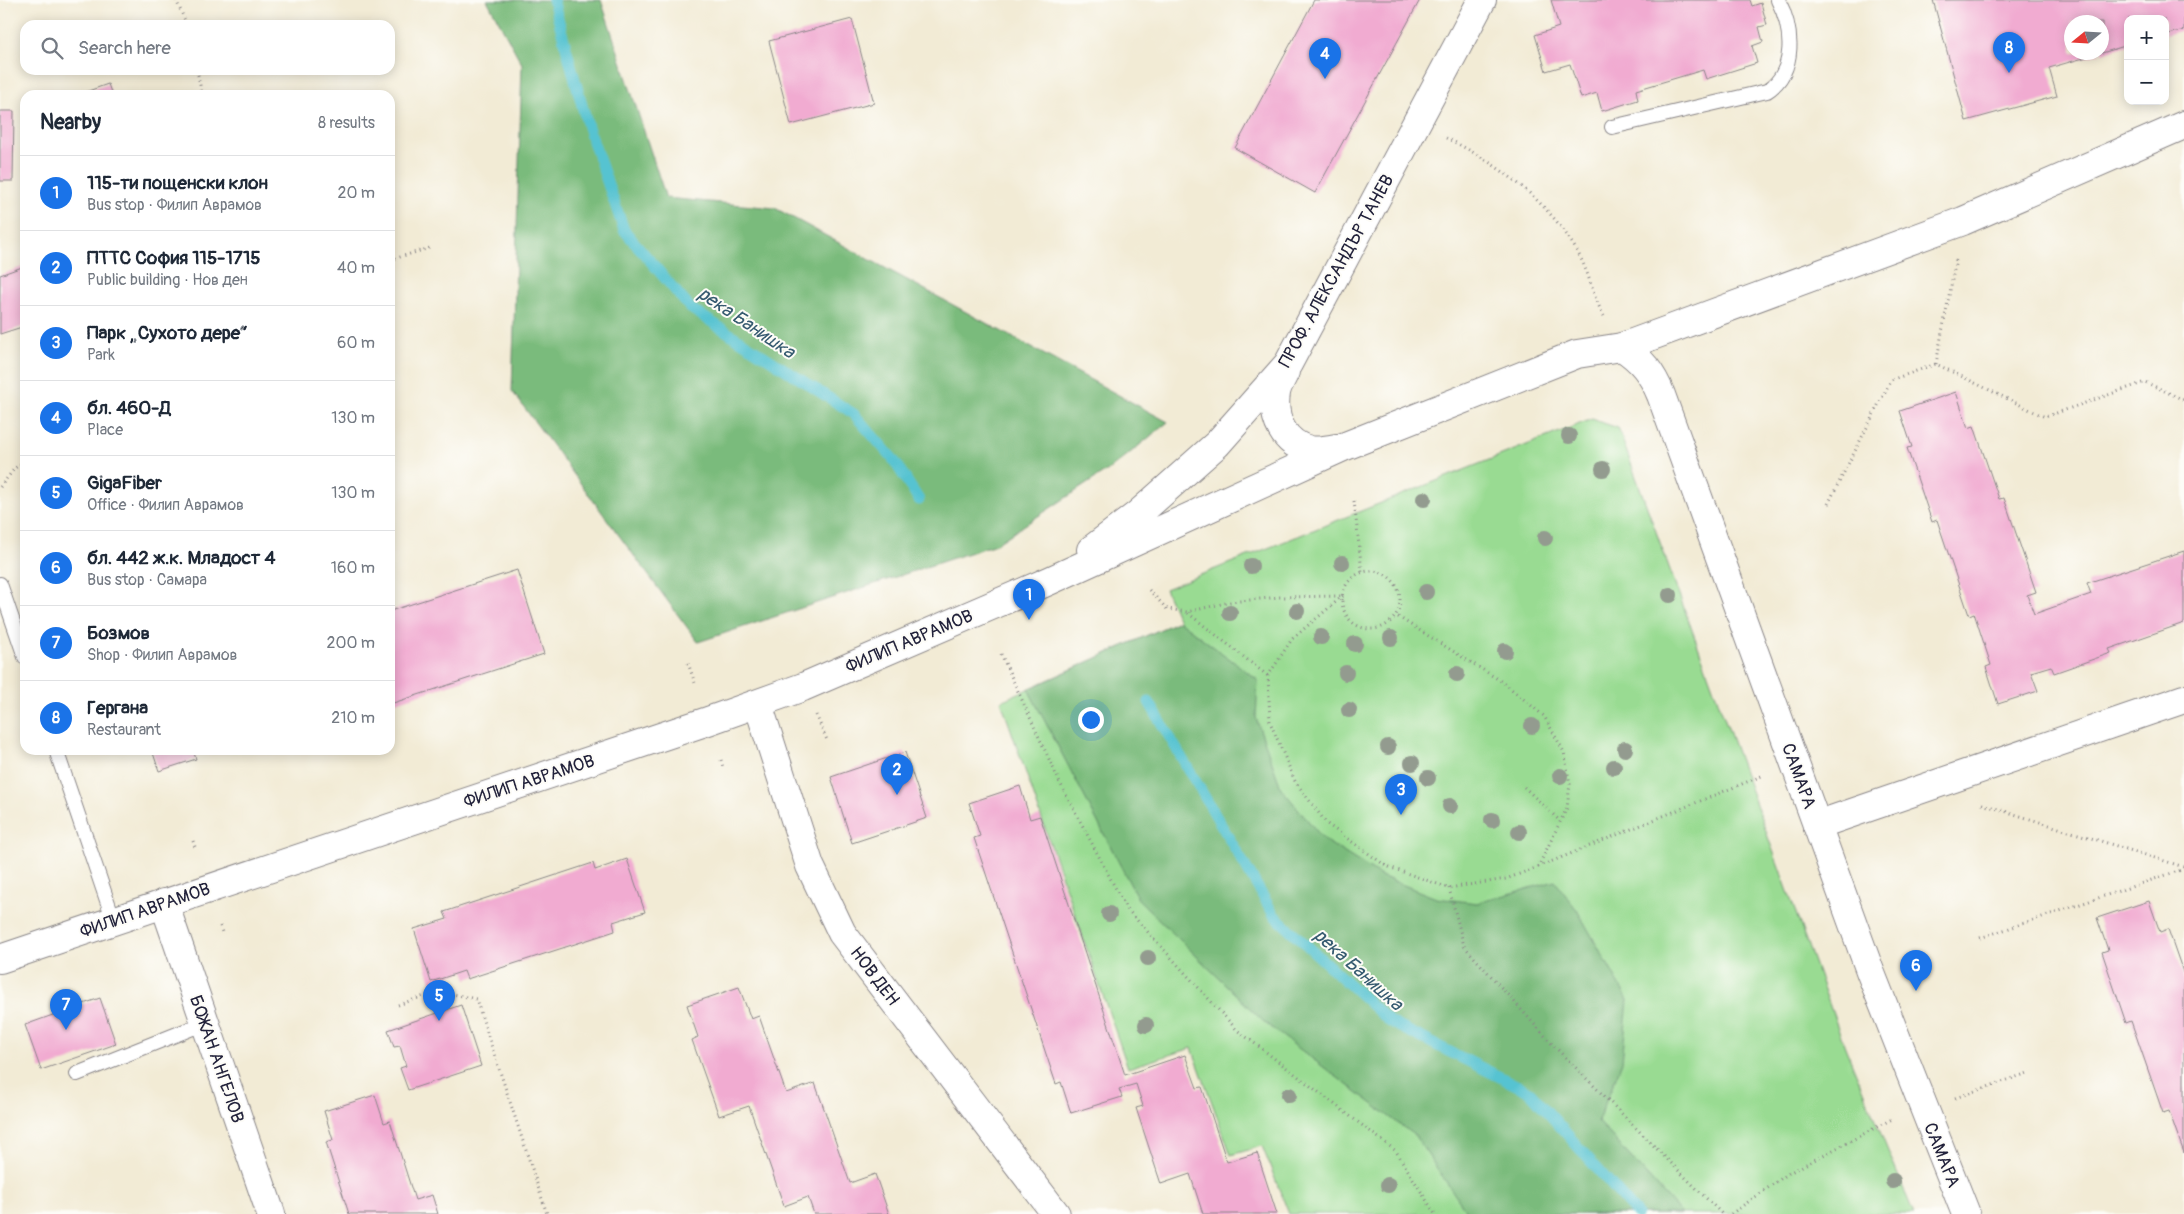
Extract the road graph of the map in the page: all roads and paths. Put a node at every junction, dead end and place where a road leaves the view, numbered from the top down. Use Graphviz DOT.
graph roads {
  1 [pos="176,0"];
  2 [pos="1482,0"];
  3 [pos="1778,0"];
  4 [pos="185,20"];
  5 [pos="198,75"];
  6 [pos="201,90"];
  7 [pos="1415,123"];
  8 [pos="2184,125"];
  9 [pos="1612,127"];
  10 [pos="1963,221"];
  11 [pos="434,247"];
  12 [pos="395,259"];
  13 [pos="1622,347"];
  14 [pos="1288,364"];
  15 [pos="1936,364"];
  16 [pos="2184,400"];
  17 [pos="1343,447"];
  18 [pos="20,464"];
  19 [pos="0,488"];
  20 [pos="1354,501"];
  21 [pos="1828,504"];
  22 [pos="1362,572"];
  23 [pos="1049,581"];
  24 [pos="0,584"];
  25 [pos="1149,590"];
  26 [pos="1342,596"];
  27 [pos="1187,612"];
  28 [pos="1395,615"];
  29 [pos="20,642"];
  30 [pos="1001,654"];
  31 [pos="688,663"];
  32 [pos="1268,676"];
  33 [pos="696,686"];
  34 [pos="2184,699"];
  35 [pos="758,704"];
  36 [pos="815,714"];
  37 [pos="826,740"];
  38 [pos="58,755"];
  39 [pos="721,760"];
  40 [pos="1794,762"];
  41 [pos="723,767"];
  42 [pos="1524,787"];
  43 [pos="1975,802"];
  44 [pos="1560,821"];
  45 [pos="1817,825"];
  46 [pos="193,841"];
  47 [pos="196,850"];
  48 [pos="1538,867"];
  49 [pos="2184,868"];
  50 [pos="1449,888"];
  51 [pos="164,903"];
  52 [pos="114,921"];
  53 [pos="220,926"];
  54 [pos="223,934"];
  55 [pos="1980,938"];
  56 [pos="0,959"];
  57 [pos="398,1005"];
  58 [pos="205,1023"];
  59 [pos="2028,1073"];
  60 [pos="77,1074"];
  61 [pos="1923,1109"];
  62 [pos="271,1214"];
  63 [pos="547,1214"];
  64 [pos="1056,1214"];
  65 [pos="1435,1214"];
  66 [pos="1722,1214"];
  67 [pos="1731,1214"];
  68 [pos="1966,1214"];
  1 -- 4 [label="path"];
  2 -- 7 [label="street, ПРОФ. АЛЕКСАНДЪР ТАНЕВ"];
  3 -- 9 [label="lane"];
  5 -- 6 [label="path"];
  7 -- 13 [label="path"];
  7 -- 14 [label="street, ПРОФ. АЛЕКСАНДЪР ТАНЕВ"];
  8 -- 10 [label="street"];
  10 -- 13 [label="street"];
  10 -- 15 [label="path"];
  11 -- 12 [label="path"];
  13 -- 17 [label="street"];
  13 -- 40 [label="street, САМАРА"];
  14 -- 17 [label="street"];
  14 -- 23 [label="street, ПРОФ. АЛЕКСАНДЪР ТАНЕВ"];
  15 -- 16 [label="path"];
  15 -- 21 [label="path"];
  17 -- 23 [label="street"];
  18 -- 19 [label="path"];
  20 -- 22 [label="path"];
  22 -- 26 [label="path"];
  22 -- 28 [label="path"];
  23 -- 35 [label="street, ФИЛИП АВРАМОВ"];
  24 -- 29 [label="lane"];
  25 -- 27 [label="path"];
  26 -- 27 [label="path"];
  26 -- 28 [label="path"];
  26 -- 32 [label="path"];
  27 -- 32 [label="path"];
  28 -- 44 [label="path"];
  30 -- 65 [label="path"];
  31 -- 33 [label="path"];
  32 -- 50 [label="path"];
  34 -- 45 [label="street"];
  35 -- 51 [label="street, ФИЛИП АВРАМОВ"];
  35 -- 64 [label="street, НОВ ДЕН"];
  36 -- 37 [label="path"];
  38 -- 52 [label="lane"];
  39 -- 41 [label="path"];
  40 -- 45 [label="street, САМАРА"];
  40 -- 48 [label="path"];
  42 -- 44 [label="path"];
  43 -- 49 [label="path"];
  44 -- 48 [label="path"];
  45 -- 61 [label="street, САМАРА"];
  46 -- 47 [label="path"];
  48 -- 50 [label="path"];
  49 -- 55 [label="path"];
  50 -- 66 [label="path"];
  51 -- 52 [label="street, ФИЛИП АВРАМОВ"];
  51 -- 58 [label="street, БОЖАН АНГЕЛОВ"];
  52 -- 56 [label="street, ФИЛИП АВРАМОВ"];
  53 -- 54 [label="path"];
  57 -- 63 [label="path"];
  58 -- 60 [label="lane"];
  58 -- 62 [label="street, БОЖАН АНГЕЛОВ"];
  59 -- 61 [label="path"];
  61 -- 67 [label="path"];
  61 -- 68 [label="street, САМАРА"];
}
